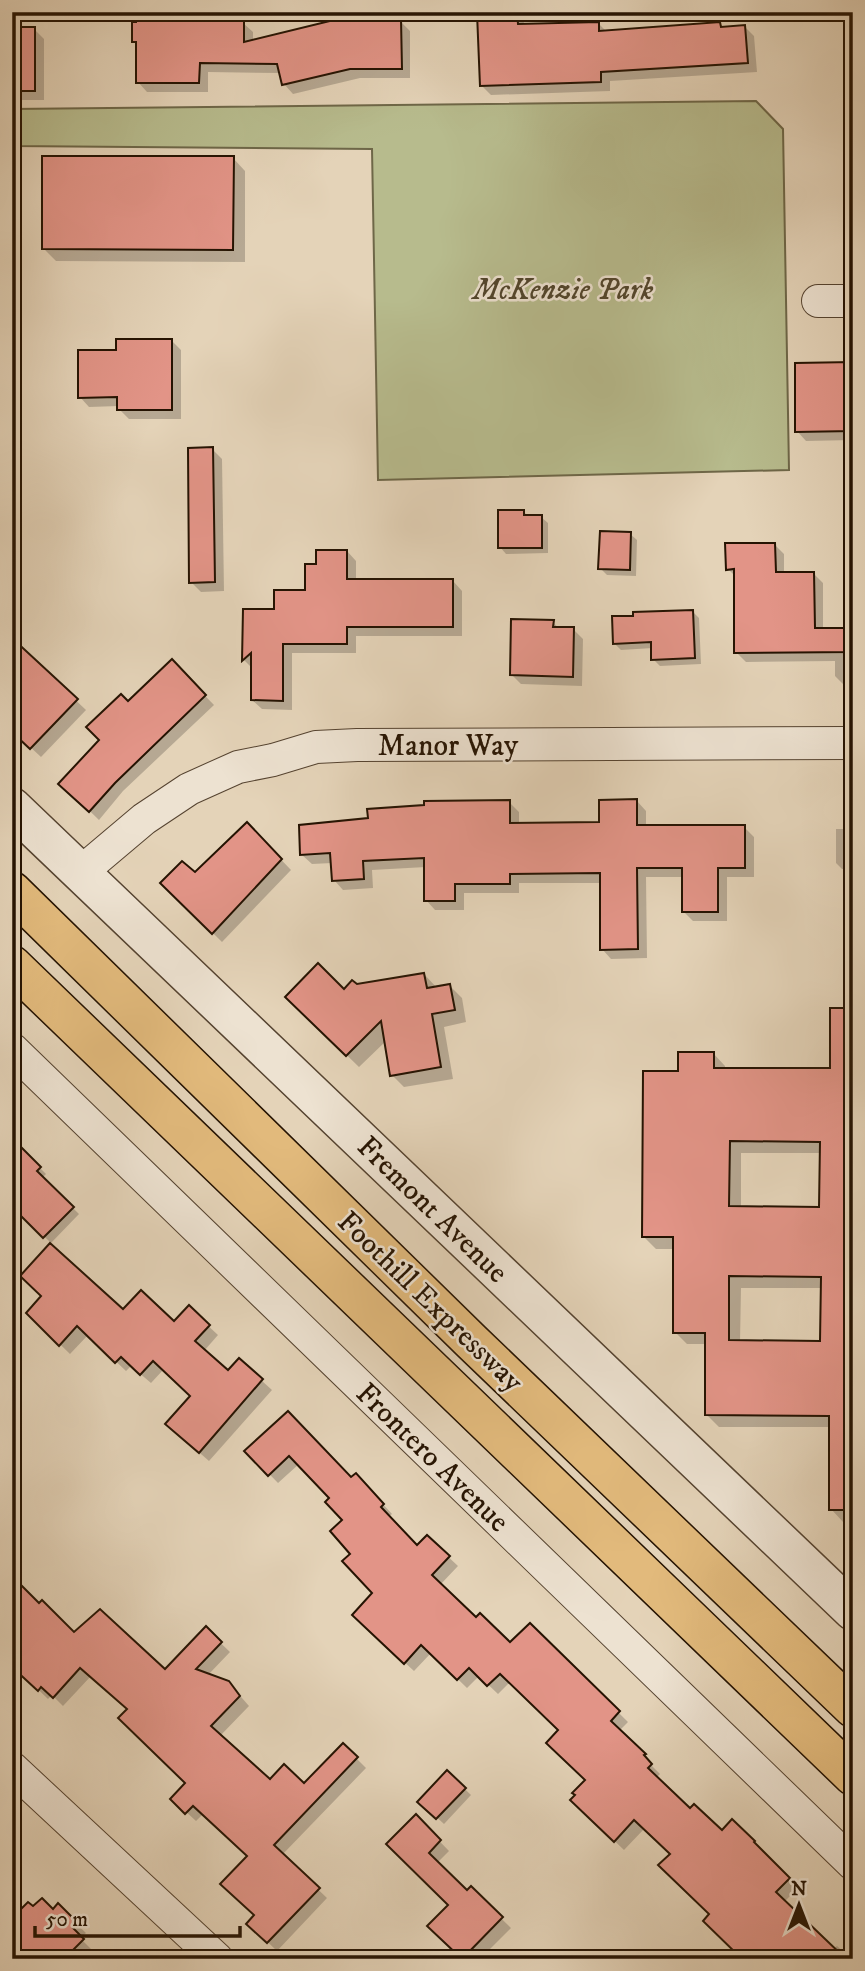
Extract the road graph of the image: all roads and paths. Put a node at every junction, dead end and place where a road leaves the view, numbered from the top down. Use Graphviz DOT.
graph roads {
  1 [pos="818,301"];
  2 [pos="853,301"];
  3 [pos="853,743"];
  4 [pos="12,807"];
  5 [pos="80,873"];
  6 [pos="12,891"];
  7 [pos="12,965"];
  8 [pos="12,1049"];
  9 [pos="853,1611"];
  10 [pos="853,1709"];
  11 [pos="12,1768"];
  12 [pos="853,1776"];
  13 [pos="853,1864"];
  14 [pos="217,1959"];
  1 -- 2 [label="street"];
  3 -- 5 [label="street, Manor Way"];
  4 -- 5 [label="street, Fremont Avenue"];
  5 -- 9 [label="street, Fremont Avenue"];
  6 -- 10 [label="highway, Foothill Expressway"];
  7 -- 12 [label="highway, Foothill Expressway"];
  8 -- 13 [label="street, Frontero Avenue"];
  11 -- 14 [label="street"];
}
